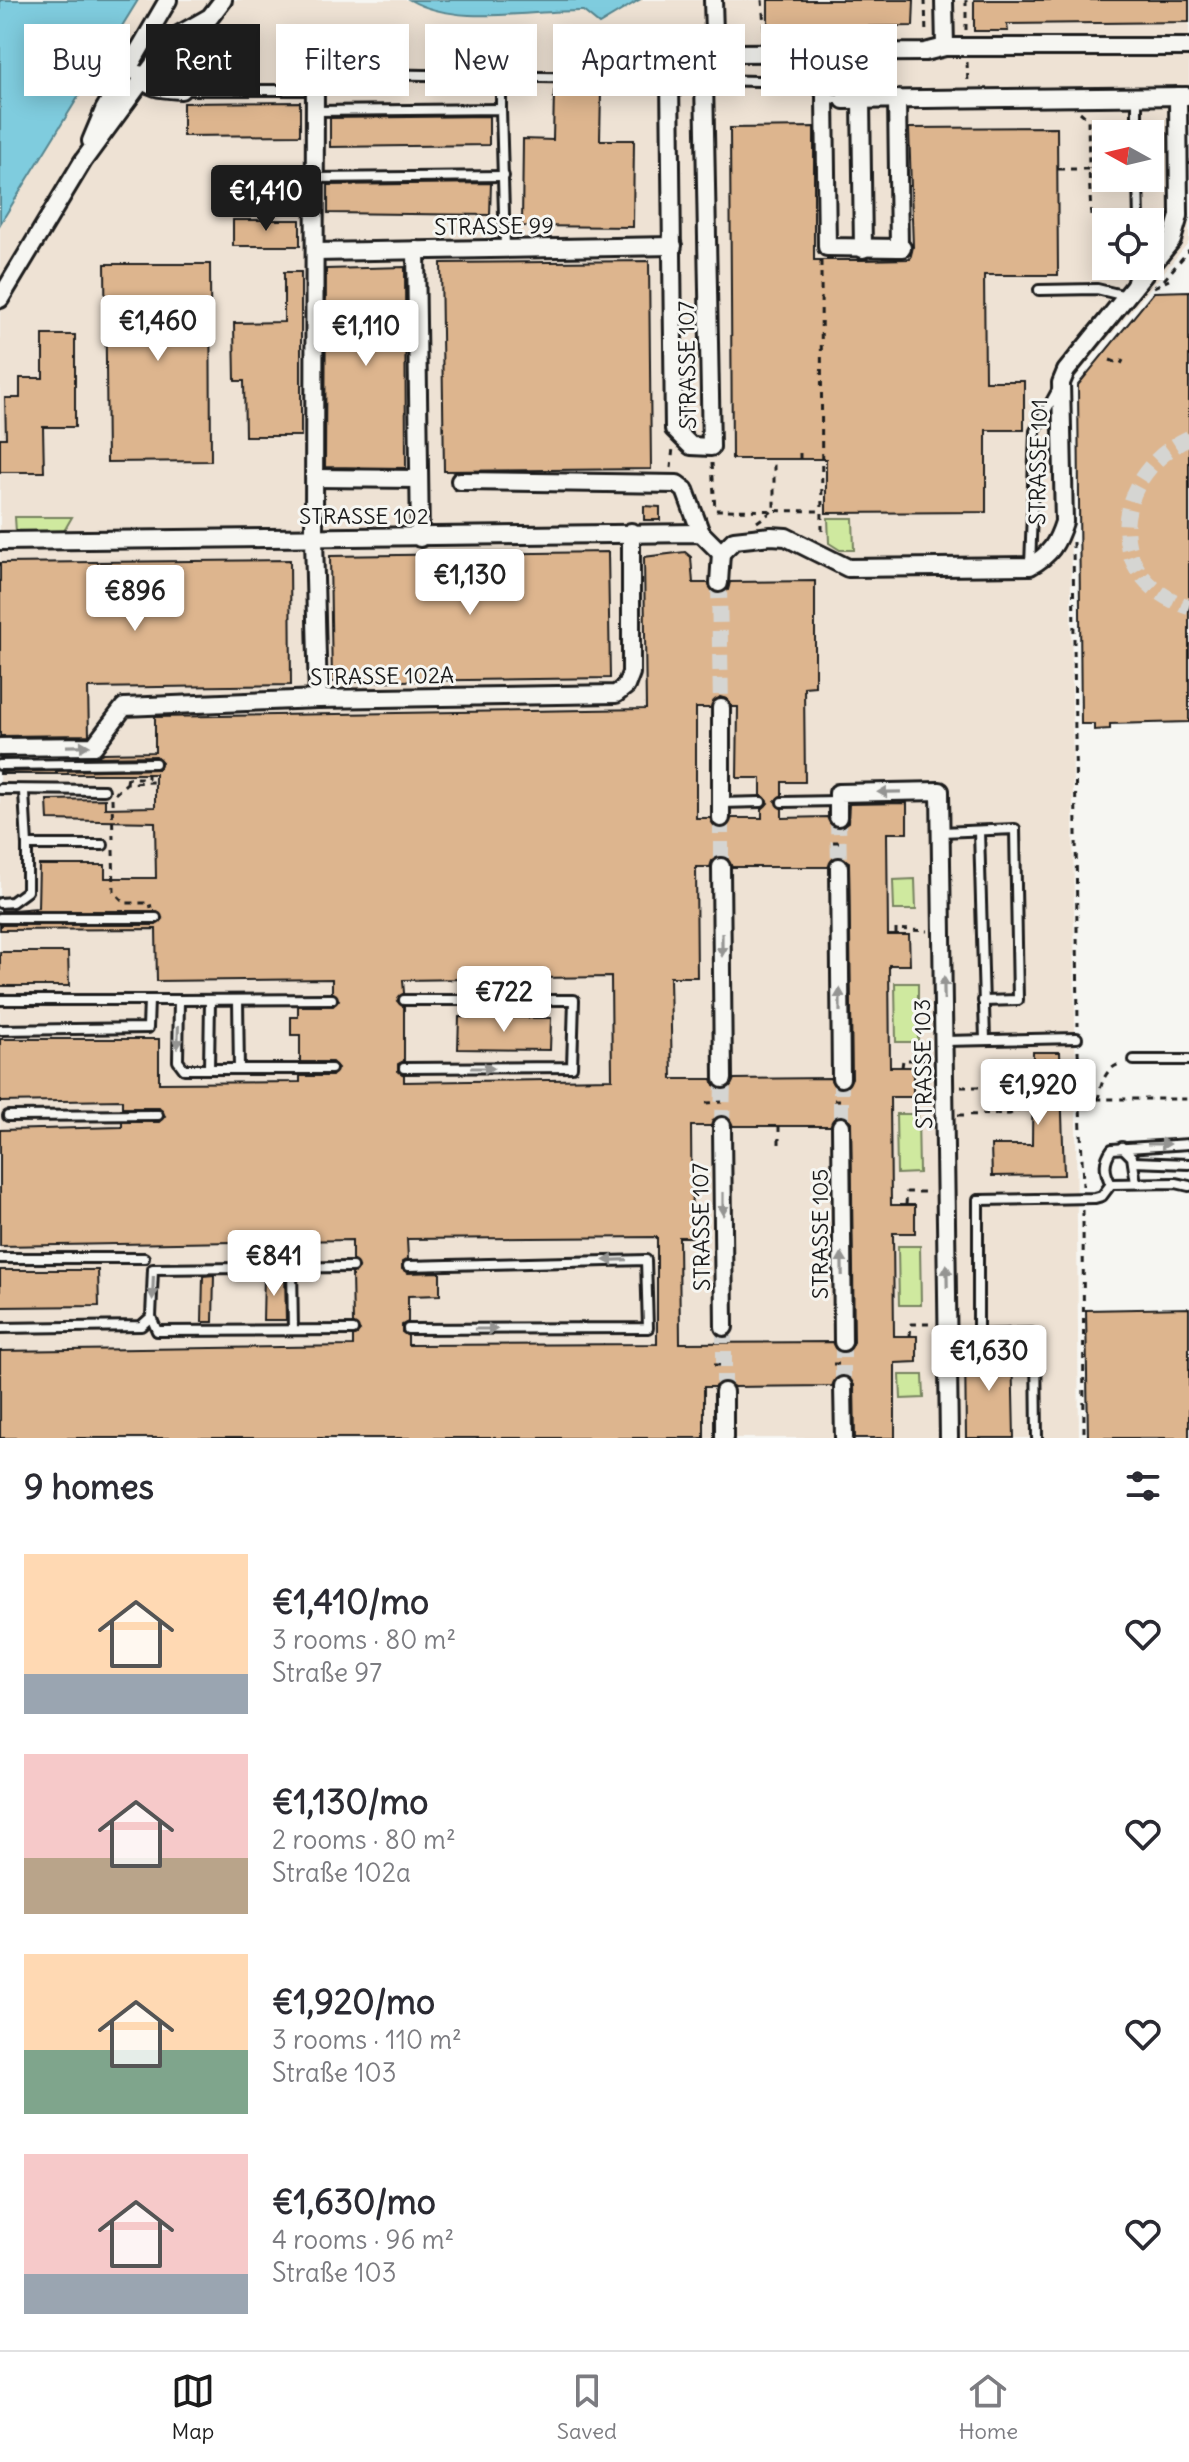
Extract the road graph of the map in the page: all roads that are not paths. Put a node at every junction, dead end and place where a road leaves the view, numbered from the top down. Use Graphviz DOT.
graph roads {
  1 [pos="168,0"];
  2 [pos="181,0"];
  3 [pos="223,0"];
  4 [pos="713,0"];
  5 [pos="944,0"];
  6 [pos="945,47"];
  7 [pos="1189,47"];
  8 [pos="745,81"];
  9 [pos="144,82"];
  10 [pos="315,96"];
  11 [pos="501,96"];
  12 [pos="670,96"];
  13 [pos="704,96"];
  14 [pos="1137,96"];
  15 [pos="1184,96"];
  16 [pos="825,97"];
  17 [pos="897,99"];
  18 [pos="844,100"];
  19 [pos="861,100"];
  20 [pos="501,109"];
  21 [pos="315,111"];
  22 [pos="1137,120"];
  23 [pos="83,161"];
  24 [pos="504,176"];
  25 [pos="315,178"];
  26 [pos="673,246"];
  27 [pos="505,248"];
  28 [pos="863,249"];
  29 [pos="416,250"];
  30 [pos="315,252"];
  31 [pos="1132,280"];
  32 [pos="1039,290"];
  33 [pos="1128,296"];
  34 [pos="0,299"];
  35 [pos="1061,383"];
  36 [pos="315,478"];
  37 [pos="419,479"];
  38 [pos="460,481"];
  39 [pos="631,532"];
  40 [pos="701,533"];
  41 [pos="314,538"];
  42 [pos="420,538"];
  43 [pos="0,541"];
  44 [pos="721,553"];
  45 [pos="1030,566"];
  46 [pos="719,583"];
  47 [pos="318,699"];
  48 [pos="721,708"];
  49 [pos="0,747"];
  50 [pos="155,763"];
  51 [pos="0,765"];
  52 [pos="0,789"];
  53 [pos="104,790"];
  54 [pos="24,792"];
  55 [pos="761,802"];
  56 [pos="782,802"];
  57 [pos="838,804"];
  58 [pos="721,810"];
  59 [pos="979,831"];
  60 [pos="941,832"];
  61 [pos="27,845"];
  62 [pos="103,845"];
  63 [pos="721,867"];
  64 [pos="839,867"];
  65 [pos="0,903"];
  66 [pos="0,918"];
  67 [pos="156,918"];
  68 [pos="332,999"];
  69 [pos="0,1000"];
  70 [pos="149,1000"];
  71 [pos="179,1000"];
  72 [pos="210,1000"];
  73 [pos="238,1000"];
  74 [pos="404,1000"];
  75 [pos="983,1001"];
  76 [pos="0,1030"];
  77 [pos="1077,1038"];
  78 [pos="985,1040"];
  79 [pos="944,1041"];
  80 [pos="1134,1060"];
  81 [pos="1189,1060"];
  82 [pos="404,1068"];
  83 [pos="209,1069"];
  84 [pos="239,1069"];
  85 [pos="331,1069"];
  86 [pos="841,1078"];
  87 [pos="723,1079"];
  88 [pos="158,1115"];
  89 [pos="8,1116"];
  90 [pos="722,1126"];
  91 [pos="841,1126"];
  92 [pos="1189,1144"];
  93 [pos="1122,1147"];
  94 [pos="1133,1162"];
  95 [pos="1189,1164"];
  96 [pos="1136,1183"];
  97 [pos="1111,1184"];
  98 [pos="1189,1186"];
  99 [pos="0,1258"];
  100 [pos="144,1258"];
  101 [pos="408,1266"];
  102 [pos="292,1267"];
  103 [pos="352,1267"];
  104 [pos="151,1317"];
  105 [pos="724,1327"];
  106 [pos="0,1328"];
  107 [pos="408,1329"];
  108 [pos="293,1330"];
  109 [pos="353,1330"];
  110 [pos="948,1330"];
  111 [pos="978,1334"];
  112 [pos="843,1342"];
  113 [pos="843,1386"];
  114 [pos="724,1392"];
  115 [pos="724,1438"];
  116 [pos="844,1438"];
  117 [pos="949,1438"];
  118 [pos="1037,1438"];
  1 -- 23 [label="street"];
  2 -- 9 [label="street"];
  3 -- 9 [label="street"];
  4 -- 6 [label="street"];
  5 -- 6 [label="street"];
  6 -- 7 [label="street"];
  8 -- 16 [label="lane"];
  9 -- 23 [label="street"];
  10 -- 21 [label="street"];
  11 -- 20 [label="lane"];
  12 -- 26 [label="street, STRASSE 107"];
  13 -- 26 [label="street, STRASSE 107"];
  14 -- 15 [label="street"];
  14 -- 17 [label="street"];
  14 -- 22 [label="lane"];
  15 -- 33 [label="street, STRASSE 101"];
  16 -- 18 [label="lane"];
  16 -- 28 [label="street"];
  17 -- 19 [label="street"];
  17 -- 28 [label="street"];
  18 -- 19 [label="street"];
  19 -- 28 [label="street"];
  20 -- 21 [label="lane"];
  20 -- 24 [label="lane"];
  21 -- 25 [label="street"];
  23 -- 34 [label="street"];
  24 -- 25 [label="lane"];
  24 -- 27 [label="lane"];
  25 -- 30 [label="street"];
  26 -- 27 [label="street, STRASSE 99"];
  27 -- 29 [label="street, STRASSE 99"];
  29 -- 30 [label="street, STRASSE 99"];
  29 -- 37 [label="street"];
  30 -- 36 [label="street"];
  31 -- 33 [label="lane"];
  32 -- 33 [label="lane"];
  33 -- 35 [label="street, STRASSE 101"];
  35 -- 45 [label="lane"];
  35 -- 45 [label="street, STRASSE 101"];
  36 -- 37 [label="street"];
  36 -- 41 [label="street"];
  37 -- 42 [label="street"];
  38 -- 40 [label="street"];
  39 -- 40 [label="street, STRASSE 102"];
  39 -- 42 [label="street, STRASSE 102"];
  39 -- 47 [label="street, STRASSE 102A"];
  40 -- 44 [label="street"];
  41 -- 42 [label="street, STRASSE 102"];
  41 -- 43 [label="street, STRASSE 102"];
  41 -- 47 [label="street"];
  44 -- 45 [label="street"];
  44 -- 46 [label="street"];
  49 -- 47 [label="street, STRASSE 102A, one-way"];
  48 -- 58 [label="street"];
  50 -- 51 [label="lane"];
  52 -- 54 [label="lane"];
  53 -- 54 [label="lane"];
  54 -- 61 [label="lane"];
  55 -- 58 [label="lane"];
  56 -- 57 [label="lane"];
  60 -- 57 [label="street, STRASSE 103, one-way"];
  59 -- 60 [label="lane"];
  59 -- 75 [label="lane"];
  59 -- 75 [label="lane"];
  79 -- 60 [label="street, STRASSE 103, one-way"];
  61 -- 62 [label="lane"];
  61 -- 65 [label="lane"];
  63 -- 87 [label="street, one-way"];
  86 -- 64 [label="street, one-way"];
  66 -- 67 [label="lane"];
  68 -- 73 [label="lane"];
  69 -- 70 [label="lane"];
  70 -- 71 [label="lane"];
  70 -- 76 [label="lane"];
  71 -- 72 [label="lane"];
  71 -- 83 [label="lane, one-way"];
  72 -- 73 [label="lane"];
  72 -- 83 [label="lane"];
  73 -- 84 [label="lane"];
  82 -- 74 [label="lane, one-way"];
  75 -- 78 [label="lane"];
  77 -- 78 [label="lane"];
  78 -- 79 [label="lane"];
  110 -- 79 [label="street, STRASSE 103, one-way"];
  80 -- 81 [label="lane"];
  83 -- 84 [label="lane"];
  84 -- 85 [label="lane"];
  88 -- 89 [label="lane"];
  90 -- 105 [label="street, STRASSE 107, one-way"];
  112 -- 91 [label="street, STRASSE 105, one-way"];
  93 -- 92 [label="lane, one-way"];
  93 -- 94 [label="lane"];
  93 -- 97 [label="lane"];
  94 -- 95 [label="lane"];
  94 -- 96 [label="lane"];
  96 -- 97 [label="lane"];
  96 -- 98 [label="lane"];
  97 -- 111 [label="lane"];
  99 -- 100 [label="lane"];
  107 -- 101 [label="lane, one-way"];
  102 -- 103 [label="lane"];
  102 -- 104 [label="lane, one-way"];
  102 -- 108 [label="lane"];
  104 -- 106 [label="lane"];
  104 -- 108 [label="lane"];
  108 -- 109 [label="lane"];
  110 -- 111 [label="lane"];
  110 -- 117 [label="street, STRASSE 103"];
  111 -- 118 [label="lane"];
  113 -- 116 [label="street"];
  114 -- 115 [label="street"];
}
